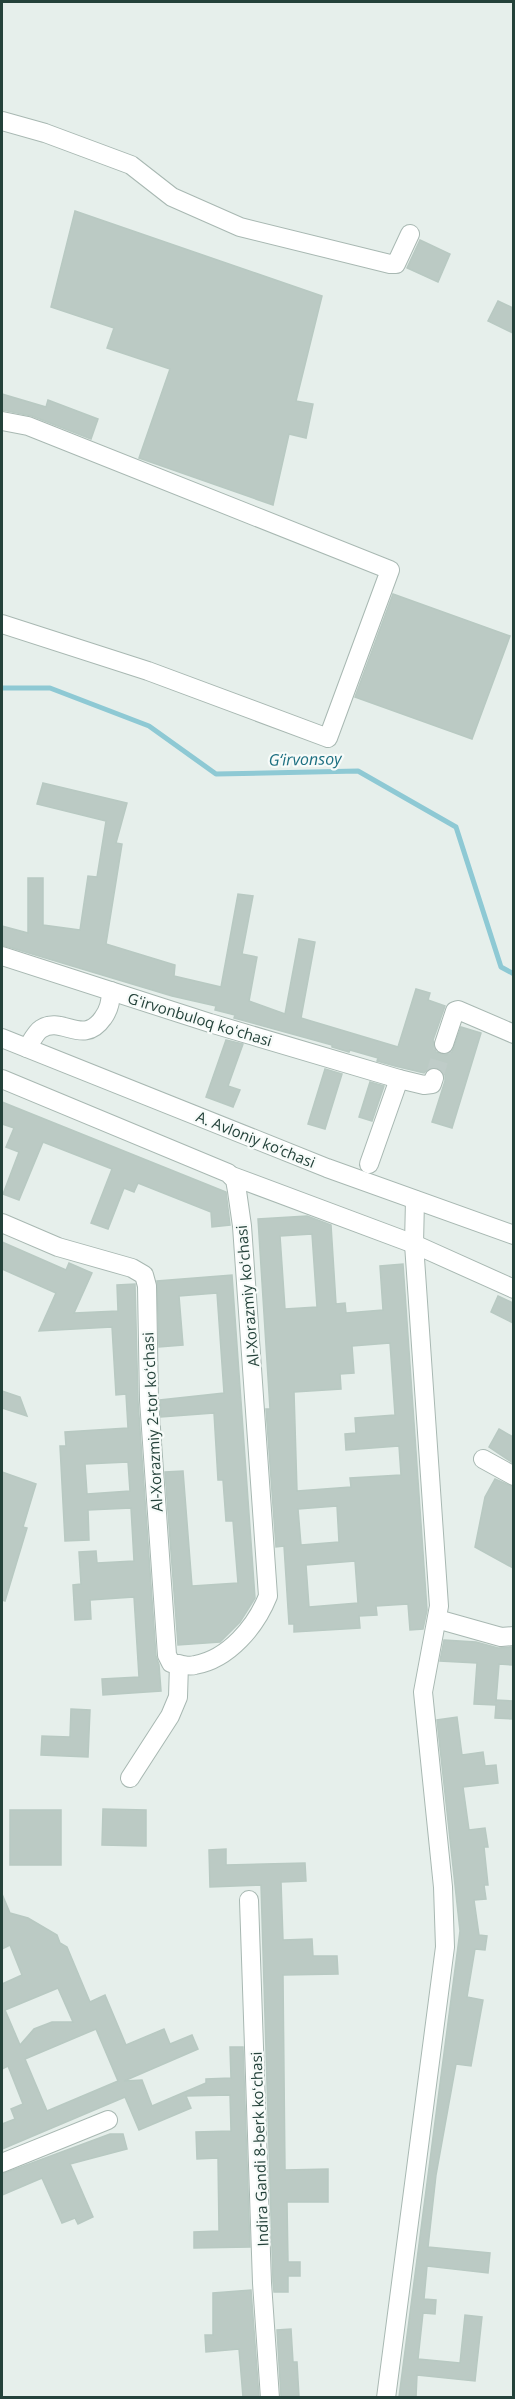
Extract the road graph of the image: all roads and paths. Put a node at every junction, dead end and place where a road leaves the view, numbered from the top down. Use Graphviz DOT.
graph roads {
  1 [pos="2,121"];
  2 [pos="410,234"];
  3 [pos="2,421"];
  4 [pos="2,624"];
  5 [pos="2,956"];
  6 [pos="111,991"];
  7 [pos="513,1034"];
  8 [pos="2,1038"];
  9 [pos="444,1044"];
  10 [pos="27,1048"];
  11 [pos="434,1078"];
  12 [pos="2,1079"];
  13 [pos="399,1079"];
  14 [pos="369,1164"];
  15 [pos="232,1176"];
  16 [pos="415,1200"];
  17 [pos="2,1223"];
  18 [pos="513,1235"];
  19 [pos="414,1244"];
  20 [pos="513,1289"];
  21 [pos="483,1459"];
  22 [pos="513,1476"];
  23 [pos="437,1619"];
  24 [pos="513,1636"];
  25 [pos="179,1664"];
  26 [pos="130,1778"];
  27 [pos="249,1899"];
  28 [pos="108,2120"];
  29 [pos="2,2163"];
  30 [pos="270,2397"];
  31 [pos="386,2397"];
  1 -- 2 [label="street"];
  3 -- 4 [label="street"];
  5 -- 6 [label="street, Gʻirvonbuloq koʻchasi"];
  6 -- 10 [label="street"];
  6 -- 13 [label="street, Gʻirvonbuloq koʻchasi"];
  7 -- 9 [label="street"];
  8 -- 10 [label="street, A. Avloniy ko‘chasi"];
  10 -- 16 [label="street, A. Avloniy ko‘chasi"];
  11 -- 13 [label="street, Gʻirvonbuloq koʻchasi"];
  12 -- 15 [label="street"];
  13 -- 14 [label="street"];
  15 -- 19 [label="street"];
  15 -- 25 [label="street, Al-Xorazmiy koʻchasi"];
  16 -- 18 [label="street, A. Avloniy ko‘chasi"];
  16 -- 19 [label="street"];
  17 -- 25 [label="street, Al-Xorazmiy 2-tor koʻchasi"];
  19 -- 20 [label="street"];
  19 -- 23 [label="street"];
  21 -- 22 [label="street"];
  23 -- 24 [label="street"];
  23 -- 31 [label="street"];
  25 -- 26 [label="street"];
  27 -- 30 [label="street, Indira Gandi 8-berk koʻchasi"];
  28 -- 29 [label="street"];
}
